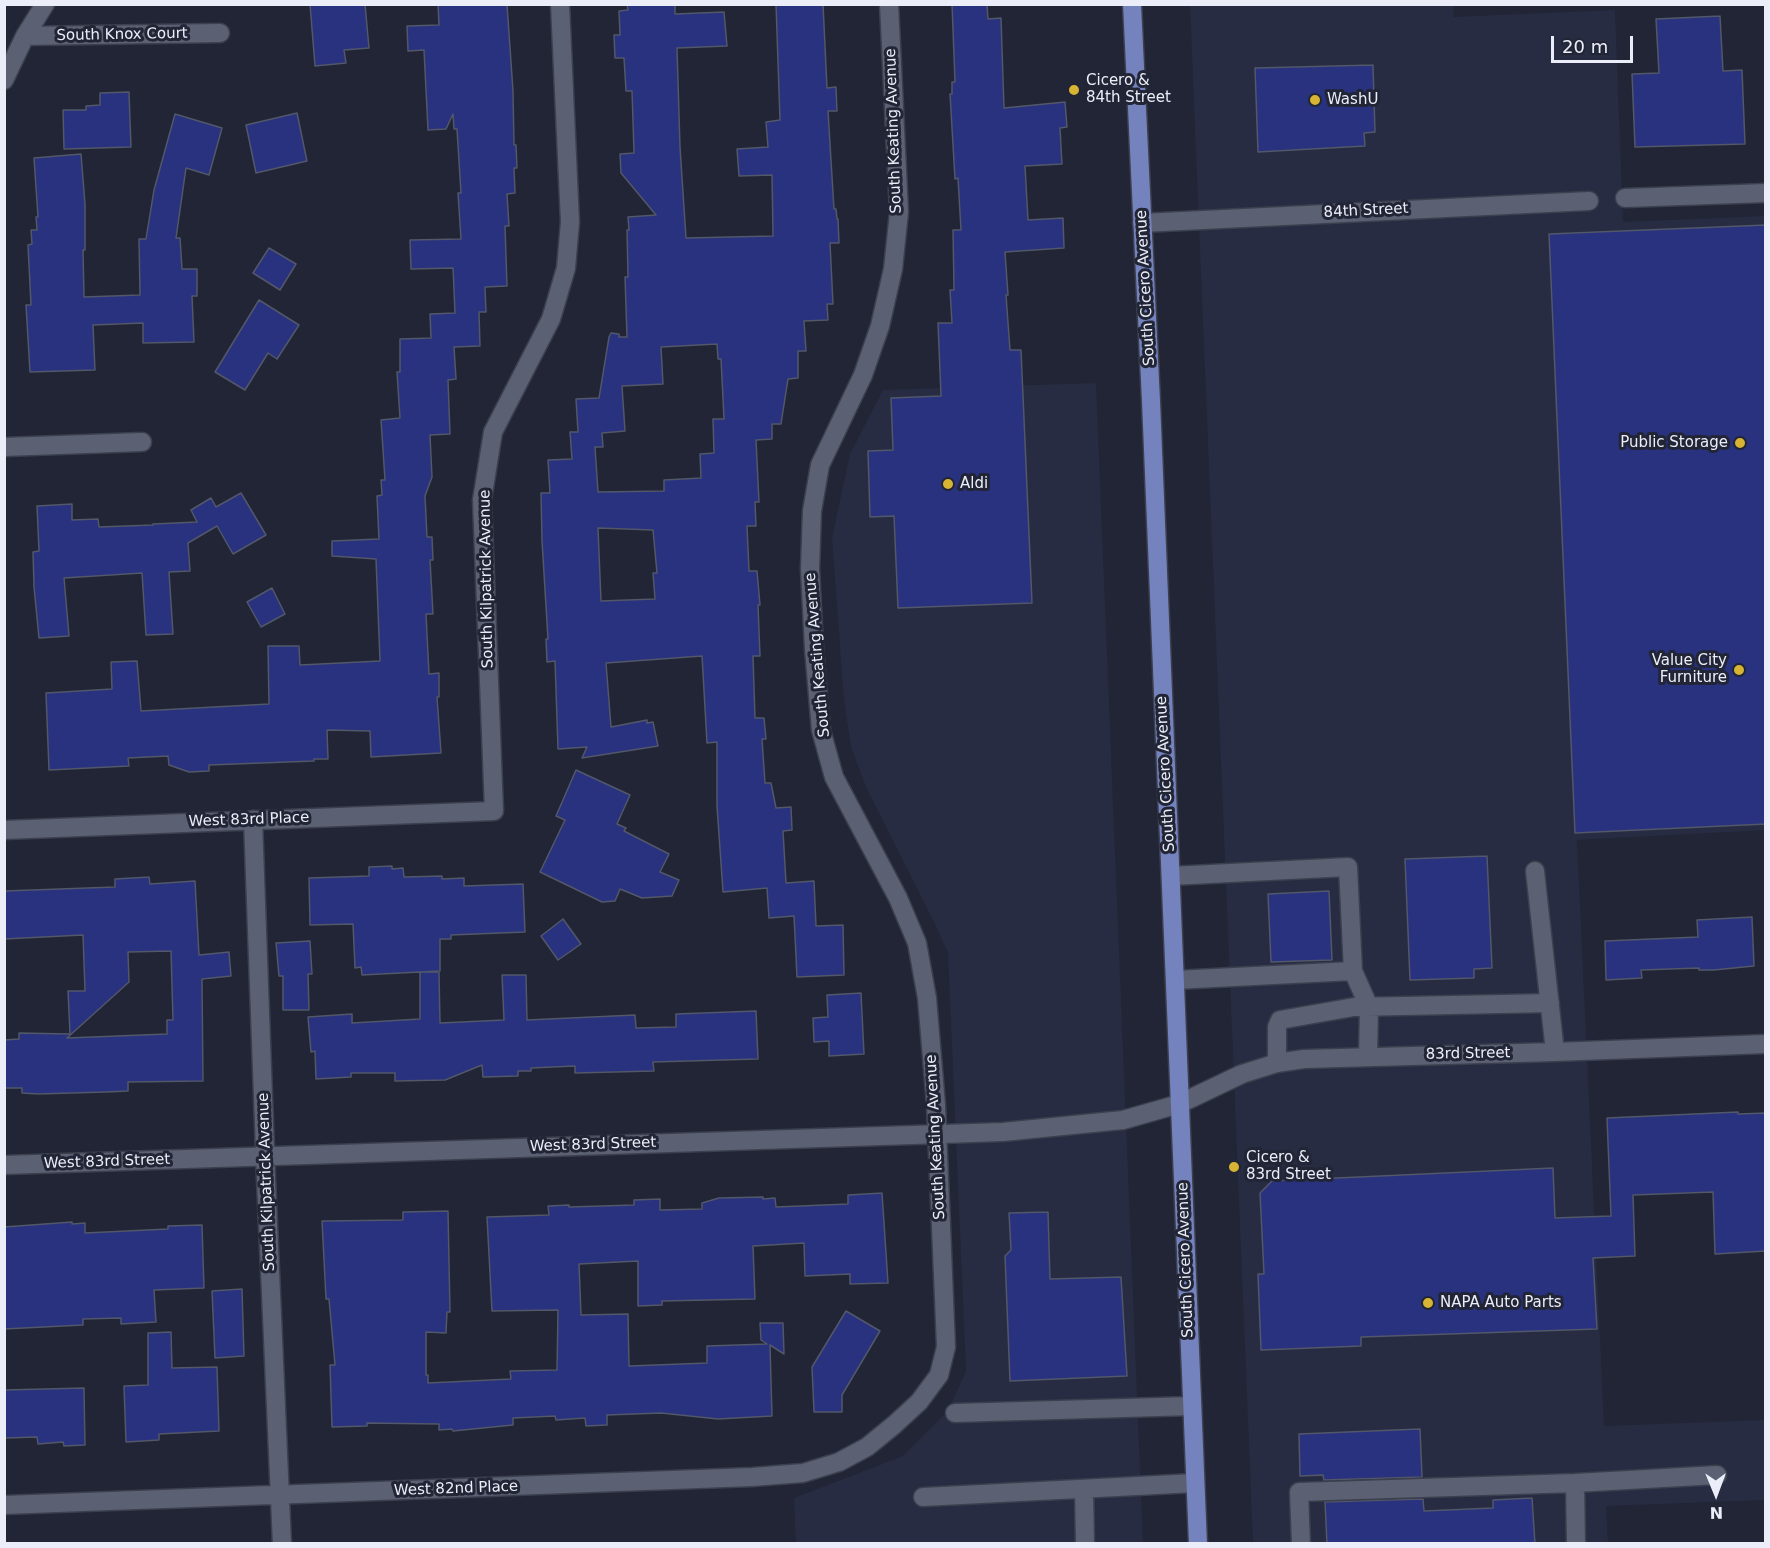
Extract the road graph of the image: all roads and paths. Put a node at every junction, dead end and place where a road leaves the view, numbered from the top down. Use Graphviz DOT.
graph roads {
  1 [pos="45,4"];
  2 [pos="561,4"];
  3 [pos="888,4"];
  4 [pos="1132,4"];
  5 [pos="220,33"];
  6 [pos="25,36"];
  7 [pos="4,80"];
  8 [pos="1766,194"];
  9 [pos="1625,198"];
  10 [pos="1589,201"];
  11 [pos="1142,223"];
  12 [pos="142,442"];
  13 [pos="4,447"];
  14 [pos="494,811"];
  15 [pos="253,820"];
  16 [pos="4,830"];
  17 [pos="1535,871"];
  18 [pos="1171,876"];
  19 [pos="1353,970"];
  20 [pos="1175,980"];
  21 [pos="1550,1003"];
  22 [pos="1369,1007"];
  23 [pos="1766,1044"];
  24 [pos="1555,1052"];
  25 [pos="1368,1057"];
  26 [pos="1277,1063"];
  27 [pos="1179,1104"];
  28 [pos="937,1133"];
  29 [pos="265,1156"];
  30 [pos="4,1166"];
  31 [pos="1192,1406"];
  32 [pos="955,1413"];
  33 [pos="894,1425"];
  34 [pos="1717,1475"];
  35 [pos="1195,1483"];
  36 [pos="1575,1483"];
  37 [pos="1084,1489"];
  38 [pos="280,1495"];
  39 [pos="923,1497"];
  40 [pos="4,1505"];
  41 [pos="282,1544"];
  42 [pos="1085,1544"];
  43 [pos="1198,1544"];
  44 [pos="1301,1544"];
  45 [pos="1576,1544"];
  1 -- 6 [label="street"];
  2 -- 14 [label="street, South Kilpatrick Avenue"];
  3 -- 28 [label="street, South Keating Avenue"];
  4 -- 11 [label="main road, South Cicero Avenue"];
  5 -- 6 [label="street, South Knox Court"];
  6 -- 7 [label="street"];
  8 -- 9 [label="street"];
  10 -- 11 [label="street, 84th Street"];
  11 -- 18 [label="main road, South Cicero Avenue"];
  12 -- 13 [label="street"];
  14 -- 15 [label="street, West 83rd Place"];
  15 -- 16 [label="street, West 83rd Place"];
  15 -- 29 [label="street, South Kilpatrick Avenue"];
  17 -- 21 [label="street"];
  18 -- 19 [label="street"];
  18 -- 20 [label="main road, South Cicero Avenue"];
  19 -- 20 [label="street"];
  19 -- 22 [label="street"];
  20 -- 27 [label="main road, South Cicero Avenue"];
  21 -- 22 [label="street"];
  21 -- 24 [label="street"];
  22 -- 25 [label="street"];
  22 -- 26 [label="street"];
  23 -- 24 [label="street, 83rd Street"];
  24 -- 25 [label="street, 83rd Street"];
  25 -- 26 [label="street, 83rd Street"];
  26 -- 27 [label="street, 83rd Street"];
  27 -- 28 [label="street, West 83rd Street"];
  27 -- 31 [label="main road, South Cicero Avenue"];
  28 -- 29 [label="street, West 83rd Street"];
  28 -- 33 [label="street, South Keating Avenue"];
  29 -- 30 [label="street, West 83rd Street"];
  29 -- 38 [label="street, South Kilpatrick Avenue"];
  31 -- 32 [label="street"];
  31 -- 35 [label="main road, South Cicero Avenue"];
  33 -- 38 [label="street, West 82nd Place"];
  34 -- 36 [label="street"];
  35 -- 37 [label="street"];
  35 -- 43 [label="main road, South Cicero Avenue"];
  36 -- 44 [label="street"];
  36 -- 45 [label="street"];
  37 -- 39 [label="street"];
  37 -- 42 [label="street"];
  38 -- 40 [label="street, West 82nd Place"];
  38 -- 41 [label="street, South Kilpatrick Avenue"];
}
